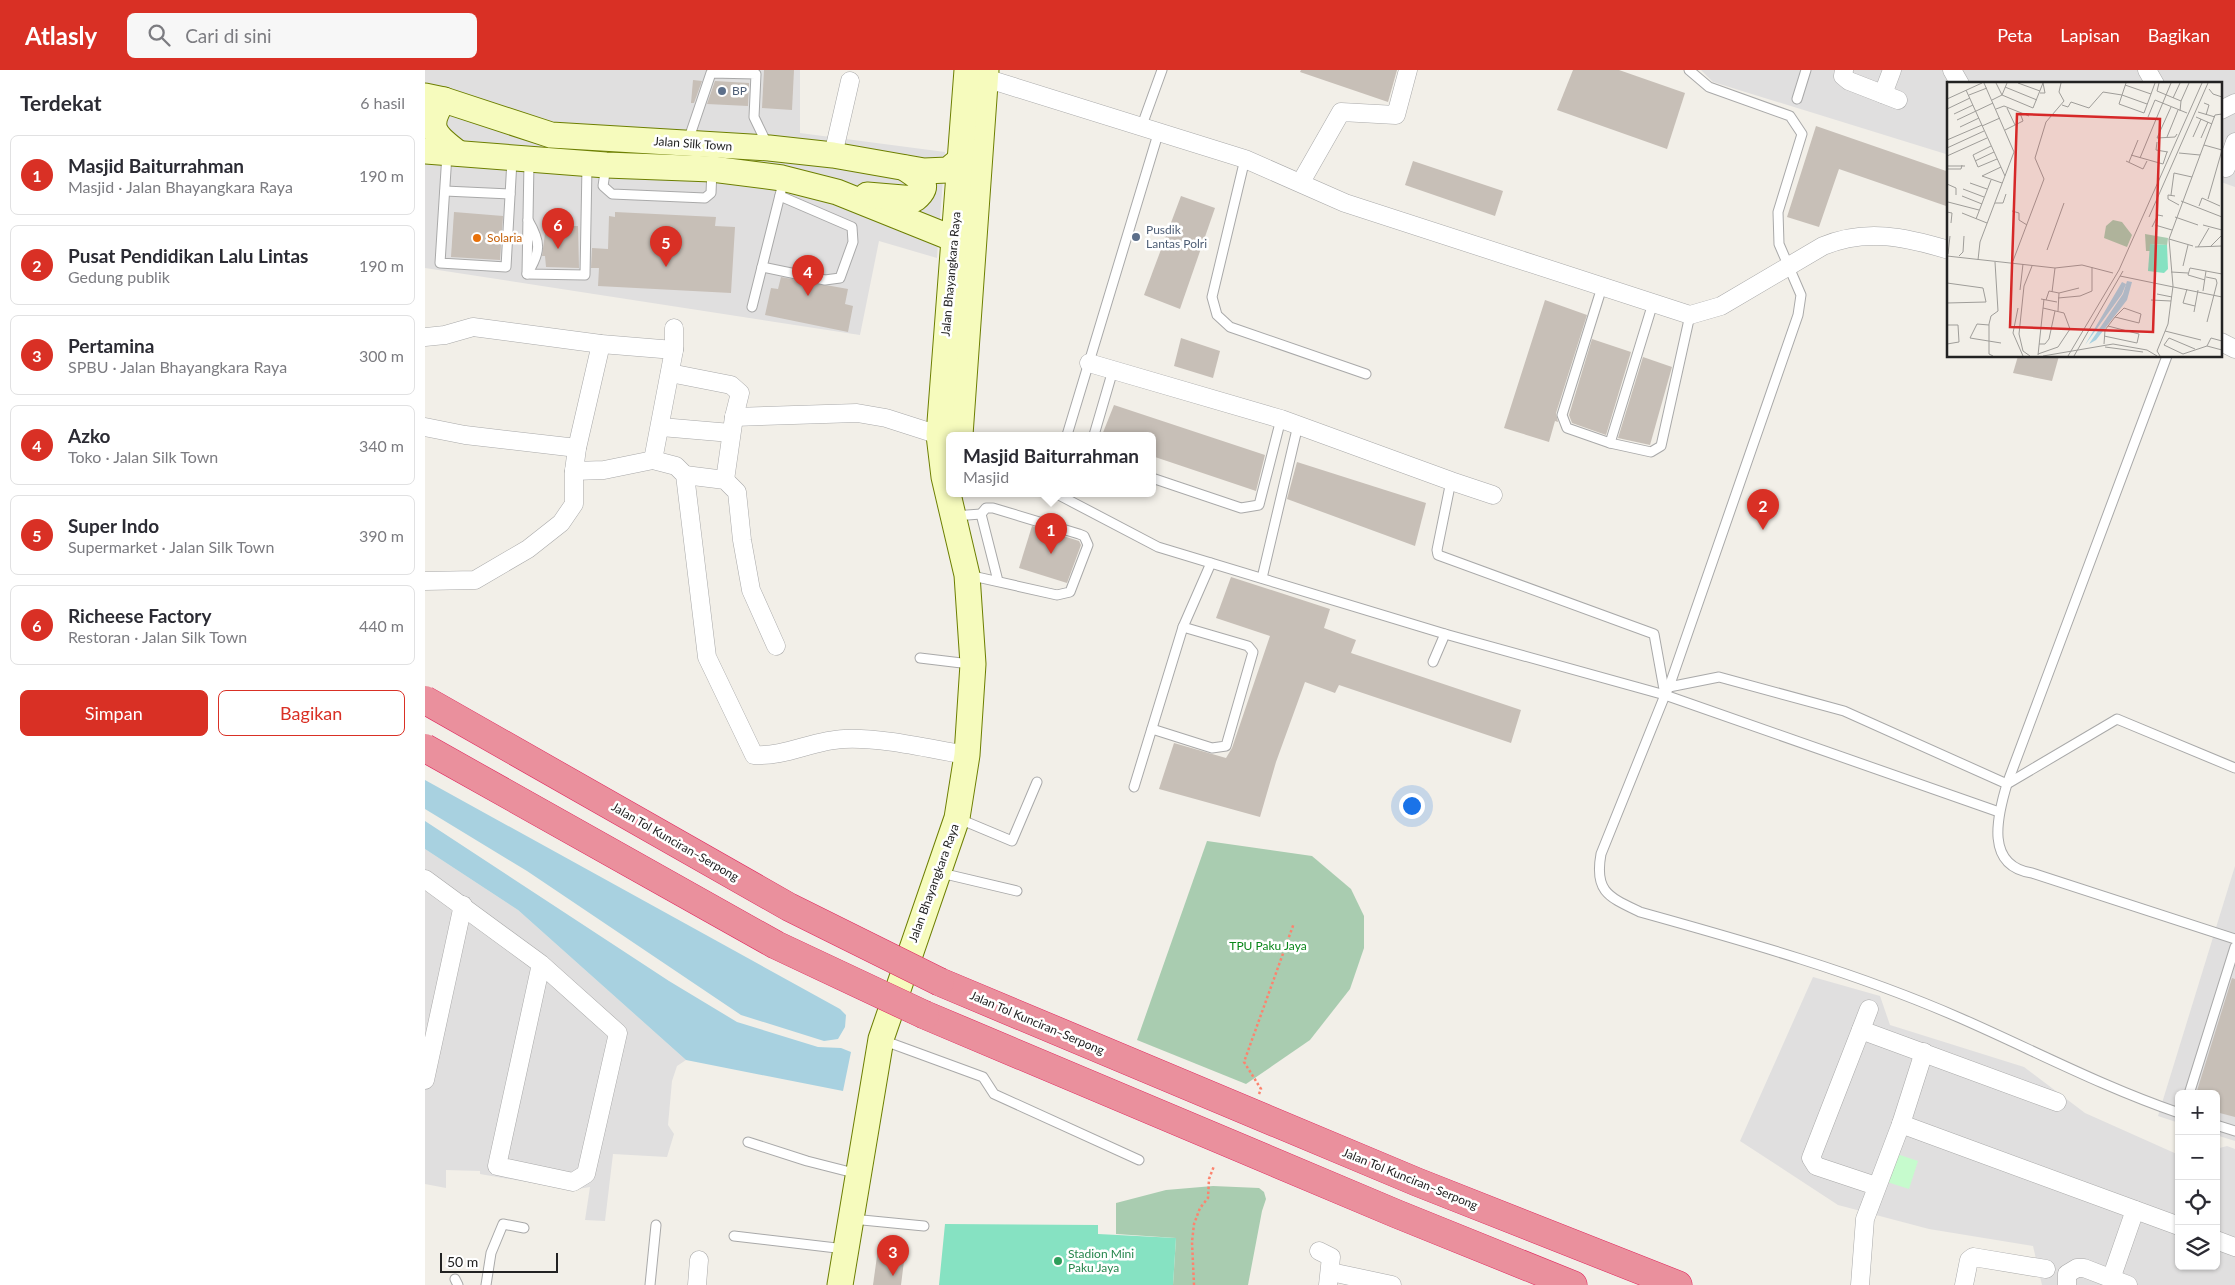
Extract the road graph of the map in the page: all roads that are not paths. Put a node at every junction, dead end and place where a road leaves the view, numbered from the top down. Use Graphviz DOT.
graph roads {
  1 [pos="1162,70"];
  2 [pos="1407,70"];
  3 [pos="1689,70"];
  4 [pos="1806,70"];
  5 [pos="1844,70"];
  6 [pos="1892,70"];
  7 [pos="1952,70"];
  8 [pos="2147,70"];
  9 [pos="979,73"];
  10 [pos="850,81"];
  11 [pos="1959,82"];
  12 [pos="2154,82"];
  13 [pos="435,98"];
  14 [pos="1797,99"];
  15 [pos="2235,103"];
  16 [pos="2223,109"];
  17 [pos="1149,131"];
  18 [pos="2235,142"];
  19 [pos="687,143"];
  20 [pos="769,148"];
  21 [pos="443,152"];
  22 [pos="833,155"];
  23 [pos="521,158"];
  24 [pos="961,159"];
  25 [pos="1245,159"];
  26 [pos="596,164"];
  27 [pos="905,168"];
  28 [pos="2226,168"];
  29 [pos="978,181"];
  30 [pos="1301,182"];
  31 [pos="781,187"];
  32 [pos="445,190"];
  33 [pos="837,192"];
  34 [pos="510,194"];
  35 [pos="957,204"];
  36 [pos="908,221"];
  37 [pos="954,238"];
  38 [pos="1947,250"];
  39 [pos="1789,266"];
  40 [pos="762,267"];
  41 [pos="1602,287"];
  42 [pos="1653,304"];
  43 [pos="753,307"];
  44 [pos="1690,315"];
  45 [pos="675,328"];
  46 [pos="425,337"];
  47 [pos="2223,343"];
  48 [pos="601,344"];
  49 [pos="2235,349"];
  50 [pos="674,350"];
  51 [pos="2166,358"];
  52 [pos="1089,363"];
  53 [pos="1113,370"];
  54 [pos="670,373"];
  55 [pos="1366,374"];
  56 [pos="1281,418"];
  57 [pos="733,425"];
  58 [pos="1298,425"];
  59 [pos="425,427"];
  60 [pos="661,427"];
  61 [pos="949,432"];
  62 [pos="949,432"];
  63 [pos="1068,432"];
  64 [pos="1095,432"];
  65 [pos="946,434"];
  66 [pos="1610,443"];
  67 [pos="577,448"];
  68 [pos="653,460"];
  69 [pos="574,471"];
  70 [pos="685,475"];
  71 [pos="1156,479"];
  72 [pos="725,480"];
  73 [pos="1451,482"];
  74 [pos="1493,494"];
  75 [pos="950,497"];
  76 [pos="1063,497"];
  77 [pos="981,514"];
  78 [pos="952,516"];
  79 [pos="1211,563"];
  80 [pos="967,575"];
  81 [pos="1262,578"];
  82 [pos="425,581"];
  83 [pos="997,581"];
  84 [pos="1183,627"];
  85 [pos="1445,634"];
  86 [pos="776,646"];
  87 [pos="920,658"];
  88 [pos="1433,662"];
  89 [pos="973,664"];
  90 [pos="1669,687"];
  91 [pos="1665,696"];
  92 [pos="425,700"];
  93 [pos="1151,729"];
  94 [pos="425,748"];
  95 [pos="967,755"];
  96 [pos="2235,768"];
  97 [pos="1037,782"];
  98 [pos="2007,784"];
  99 [pos="1134,786"];
  100 [pos="1999,812"];
  101 [pos="957,818"];
  102 [pos="938,872"];
  103 [pos="425,878"];
  104 [pos="1017,891"];
  105 [pos="463,905"];
  106 [pos="2235,939"];
  107 [pos="2235,947"];
  108 [pos="541,964"];
  109 [pos="1869,1009"];
  110 [pos="1861,1030"];
  111 [pos="881,1039"];
  112 [pos="1924,1052"];
  113 [pos="425,1080"];
  114 [pos="2190,1090"];
  115 [pos="2057,1102"];
  116 [pos="2175,1112"];
  117 [pos="1901,1124"];
  118 [pos="2220,1126"];
  119 [pos="2235,1131"];
  120 [pos="749,1142"];
  121 [pos="1139,1160"];
  122 [pos="858,1174"];
  123 [pos="1876,1186"];
  124 [pos="2135,1210"];
  125 [pos="851,1218"];
  126 [pos="656,1224"];
  127 [pos="2176,1225"];
  128 [pos="924,1226"];
  129 [pos="524,1228"];
  130 [pos="734,1236"];
  131 [pos="2220,1241"];
  132 [pos="2235,1247"];
  133 [pos="846,1250"];
  134 [pos="1319,1251"];
  135 [pos="699,1260"];
  136 [pos="2046,1269"];
  137 [pos="1330,1278"];
  138 [pos="2120,1282"];
  139 [pos="486,1285"];
  140 [pos="650,1285"];
  141 [pos="697,1285"];
  142 [pos="840,1285"];
  143 [pos="1392,1285"];
  144 [pos="1573,1285"];
  145 [pos="1678,1285"];
  146 [pos="1860,1285"];
  147 [pos="1964,1285"];
  148 [pos="2067,1285"];
  1 -- 17 [label="lane"];
  2 -- 30 [label="street"];
  3 -- 39 [label="lane"];
  4 -- 14 [label="lane"];
  5 -- 6 [label="street"];
  7 -- 11 [label="street"];
  8 -- 12 [label="street"];
  9 -- 17 [label="street"];
  9 -- 24 [label="main road, Jalan Bhayangkara Raya"];
  9 -- 29 [label="main road, Jalan Bhayangkara Raya"];
  10 -- 22 [label="street"];
  13 -- 19 [label="main road, Jalan Silk Town"];
  13 -- 21 [label="main road"];
  15 -- 16 [label="street"];
  17 -- 25 [label="street"];
  17 -- 52 [label="lane"];
  18 -- 28 [label="street"];
  19 -- 20 [label="main road, Jalan Silk Town"];
  19 -- 20 [label="lane"];
  20 -- 22 [label="main road, Jalan Silk Town"];
  21 -- 23 [label="main road, Jalan Silk Town"];
  21 -- 32 [label="lane"];
  22 -- 27 [label="main road, Jalan Silk Town"];
  23 -- 26 [label="main road, Jalan Silk Town"];
  23 -- 26 [label="lane"];
  23 -- 34 [label="lane"];
  24 -- 27 [label="main road, Jalan Silk Town"];
  24 -- 35 [label="main road, Jalan Bhayangkara Raya"];
  25 -- 30 [label="street"];
  25 -- 55 [label="lane"];
  26 -- 31 [label="main road, Jalan Silk Town"];
  27 -- 33 [label="main road"];
  29 -- 35 [label="main road"];
  29 -- 61 [label="main road, Jalan Bhayangkara Raya"];
  30 -- 41 [label="street"];
  31 -- 33 [label="main road, Jalan Silk Town"];
  31 -- 40 [label="lane"];
  31 -- 40 [label="lane"];
  32 -- 34 [label="lane"];
  32 -- 34 [label="lane"];
  33 -- 36 [label="main road, Jalan Silk Town"];
  35 -- 36 [label="main road"];
  35 -- 37 [label="main road, Jalan Bhayangkara Raya"];
  36 -- 37 [label="main road, Jalan Silk Town"];
  37 -- 62 [label="main road, Jalan Bhayangkara Raya"];
  38 -- 39 [label="street"];
  39 -- 44 [label="street"];
  39 -- 90 [label="lane"];
  40 -- 43 [label="lane"];
  41 -- 42 [label="street"];
  41 -- 66 [label="lane"];
  42 -- 44 [label="street"];
  42 -- 66 [label="lane"];
  44 -- 66 [label="lane"];
  45 -- 50 [label="street"];
  46 -- 48 [label="street"];
  47 -- 49 [label="street"];
  48 -- 50 [label="street"];
  48 -- 67 [label="street"];
  50 -- 54 [label="street"];
  51 -- 98 [label="lane"];
  52 -- 53 [label="street"];
  52 -- 63 [label="lane"];
  53 -- 56 [label="street"];
  53 -- 64 [label="lane"];
  54 -- 57 [label="street"];
  54 -- 60 [label="street"];
  56 -- 58 [label="street"];
  56 -- 71 [label="lane"];
  57 -- 60 [label="street"];
  57 -- 65 [label="street"];
  57 -- 72 [label="street"];
  58 -- 73 [label="street"];
  58 -- 81 [label="lane"];
  59 -- 67 [label="street"];
  60 -- 68 [label="street"];
  67 -- 69 [label="street"];
  68 -- 69 [label="street"];
  68 -- 70 [label="street"];
  69 -- 82 [label="street"];
  70 -- 72 [label="street"];
  70 -- 95 [label="street"];
  72 -- 86 [label="street"];
  73 -- 74 [label="street"];
  73 -- 91 [label="lane"];
  75 -- 78 [label="main road, Jalan Bhayangkara Raya"];
  76 -- 79 [label="lane"];
  77 -- 78 [label="lane"];
  77 -- 83 [label="lane"];
  77 -- 83 [label="lane"];
  78 -- 80 [label="main road, Jalan Bhayangkara Raya"];
  79 -- 81 [label="lane"];
  79 -- 84 [label="lane"];
  80 -- 83 [label="lane"];
  80 -- 89 [label="main road, Jalan Bhayangkara Raya"];
  81 -- 85 [label="lane"];
  84 -- 93 [label="lane"];
  84 -- 93 [label="lane"];
  85 -- 88 [label="lane"];
  85 -- 91 [label="lane"];
  87 -- 89 [label="lane"];
  89 -- 95 [label="main road, Jalan Bhayangkara Raya"];
  90 -- 91 [label="lane"];
  90 -- 98 [label="lane"];
  91 -- 100 [label="lane"];
  91 -- 116 [label="lane"];
  92 -- 145 [label="highway, Jalan Tol Kunciran–Serpong, bridge"];
  93 -- 99 [label="lane"];
  94 -- 144 [label="highway, bridge"];
  95 -- 101 [label="main road, Jalan Bhayangkara Raya"];
  96 -- 98 [label="lane"];
  97 -- 101 [label="lane"];
  98 -- 100 [label="lane"];
  100 -- 106 [label="lane"];
  101 -- 102 [label="main road, Jalan Bhayangkara Raya"];
  102 -- 104 [label="lane"];
  102 -- 111 [label="main road, Jalan Bhayangkara Raya"];
  103 -- 105 [label="street"];
  105 -- 108 [label="street"];
  105 -- 113 [label="street"];
  107 -- 114 [label="lane"];
  108 -- 108 [label="street"];
  109 -- 110 [label="street"];
  110 -- 112 [label="street"];
  110 -- 123 [label="street"];
  111 -- 121 [label="lane"];
  111 -- 122 [label="main road, Jalan Bhayangkara Raya"];
  112 -- 115 [label="street"];
  112 -- 117 [label="street"];
  117 -- 123 [label="street"];
  117 -- 124 [label="street"];
  118 -- 119 [label="lane"];
  120 -- 122 [label="lane"];
  122 -- 125 [label="main road, Jalan Bhayangkara Raya"];
  123 -- 146 [label="street"];
  124 -- 127 [label="street"];
  124 -- 138 [label="street"];
  125 -- 128 [label="lane"];
  125 -- 133 [label="main road, Jalan Bhayangkara Raya"];
  126 -- 140 [label="lane"];
  129 -- 139 [label="lane"];
  130 -- 133 [label="lane"];
  131 -- 132 [label="street"];
  133 -- 142 [label="main road, Jalan Bhayangkara Raya"];
  134 -- 137 [label="street"];
  135 -- 141 [label="street"];
  136 -- 147 [label="street"];
  137 -- 143 [label="street"];
  138 -- 148 [label="street"];
}
